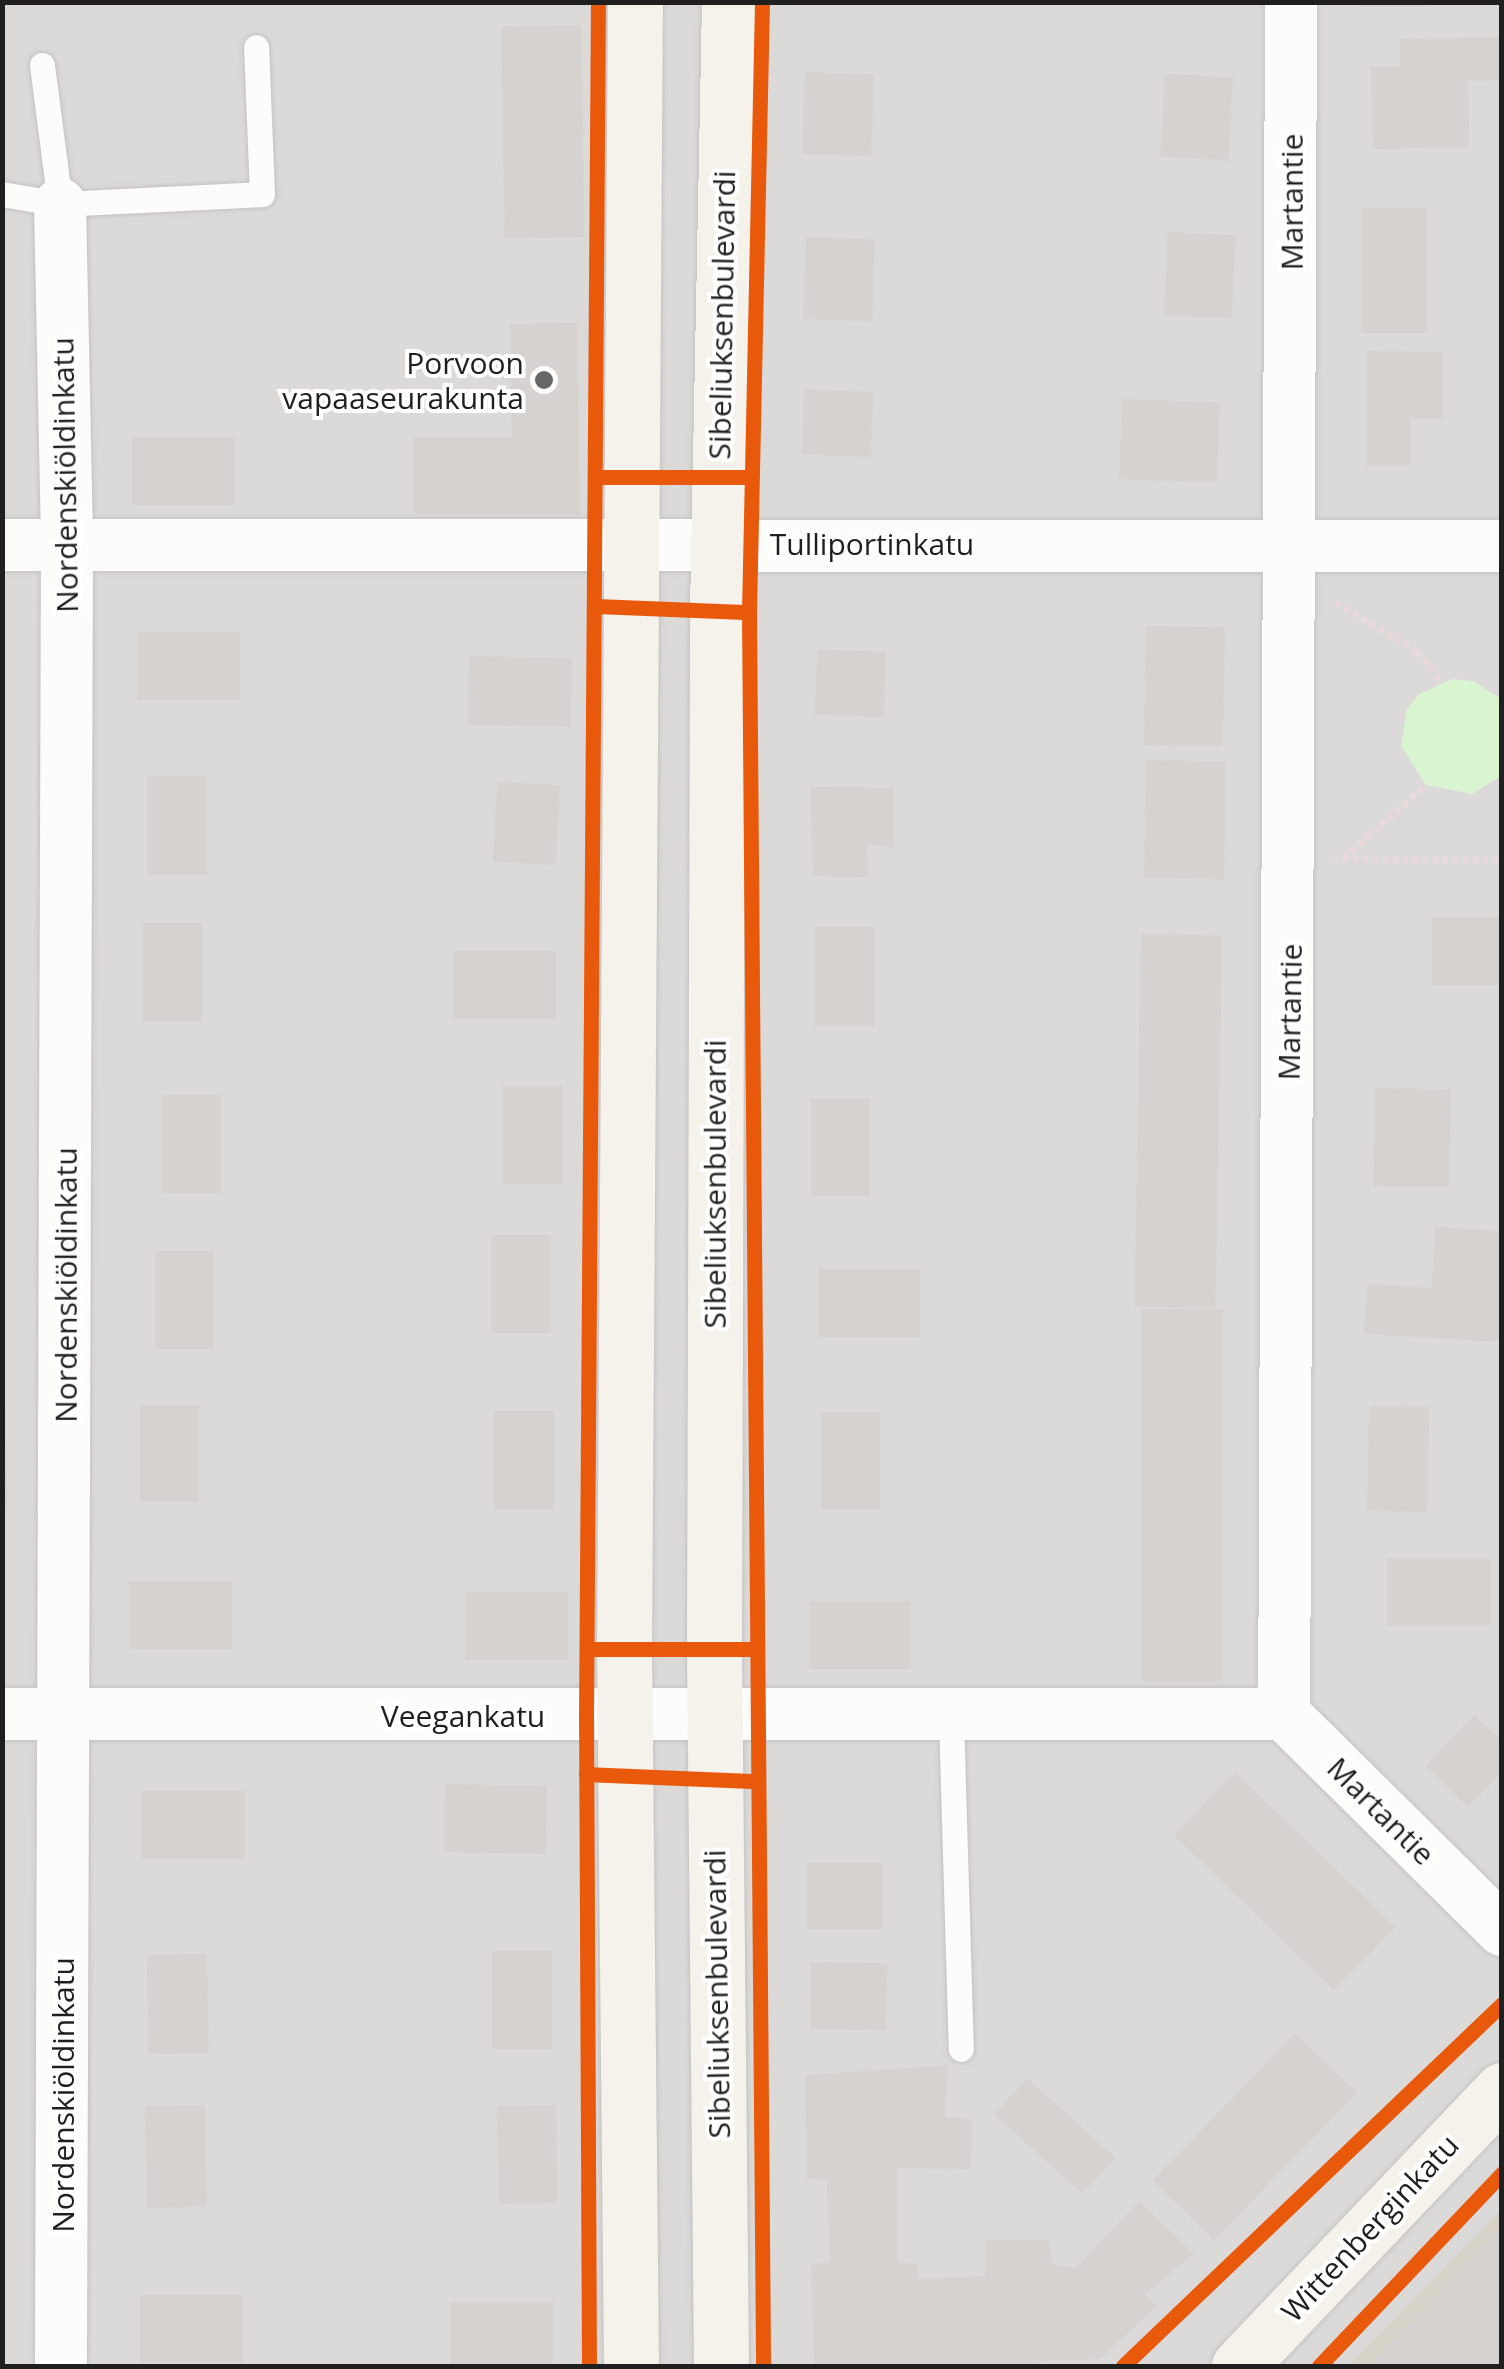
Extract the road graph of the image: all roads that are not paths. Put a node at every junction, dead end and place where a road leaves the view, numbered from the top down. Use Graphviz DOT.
graph roads {
  1 [pos="635,2"];
  2 [pos="728,2"];
  3 [pos="1292,2"];
  4 [pos="256,47"];
  5 [pos="42,65"];
  6 [pos="2,194"];
  7 [pos="60,204"];
  8 [pos="632,544"];
  9 [pos="717,544"];
  10 [pos="2,545"];
  11 [pos="1294,545"];
  12 [pos="67,546"];
  13 [pos="1502,546"];
  14 [pos="2,1714"];
  15 [pos="66,1714"];
  16 [pos="1284,1714"];
  17 [pos="624,1717"];
  18 [pos="714,1718"];
  19 [pos="950,1718"];
  20 [pos="1502,1930"];
  21 [pos="961,2049"];
  22 [pos="1502,2090"];
  23 [pos="62,2366"];
  24 [pos="631,2366"];
  25 [pos="722,2366"];
  26 [pos="1239,2366"];
  1 -- 8 [label="main road"];
  2 -- 9 [label="main road, Sibeliuksenbulevardi"];
  3 -- 11 [label="street, Martantie"];
  4 -- 7 [label="lane"];
  5 -- 7 [label="lane"];
  6 -- 7 [label="lane"];
  7 -- 12 [label="street, Nordenskiöldinkatu"];
  8 -- 9 [label="street, Tulliportinkatu"];
  8 -- 12 [label="street, Tulliportinkatu"];
  8 -- 17 [label="main road"];
  9 -- 11 [label="street, Tulliportinkatu"];
  9 -- 18 [label="main road, Sibeliuksenbulevardi"];
  10 -- 12 [label="street, Tulliportinkatu"];
  11 -- 13 [label="street, Tulliportinkatu"];
  11 -- 16 [label="street, Martantie"];
  12 -- 15 [label="street, Nordenskiöldinkatu"];
  14 -- 15 [label="street, Veegankatu"];
  15 -- 17 [label="street, Veegankatu"];
  15 -- 23 [label="street, Nordenskiöldinkatu"];
  16 -- 19 [label="street, Veegankatu"];
  16 -- 20 [label="street, Martantie"];
  17 -- 18 [label="street, Veegankatu"];
  17 -- 24 [label="main road"];
  18 -- 19 [label="street, Veegankatu"];
  18 -- 25 [label="main road, Sibeliuksenbulevardi"];
  19 -- 21 [label="lane"];
  22 -- 26 [label="main road, Wittenberginkatu"];
}
